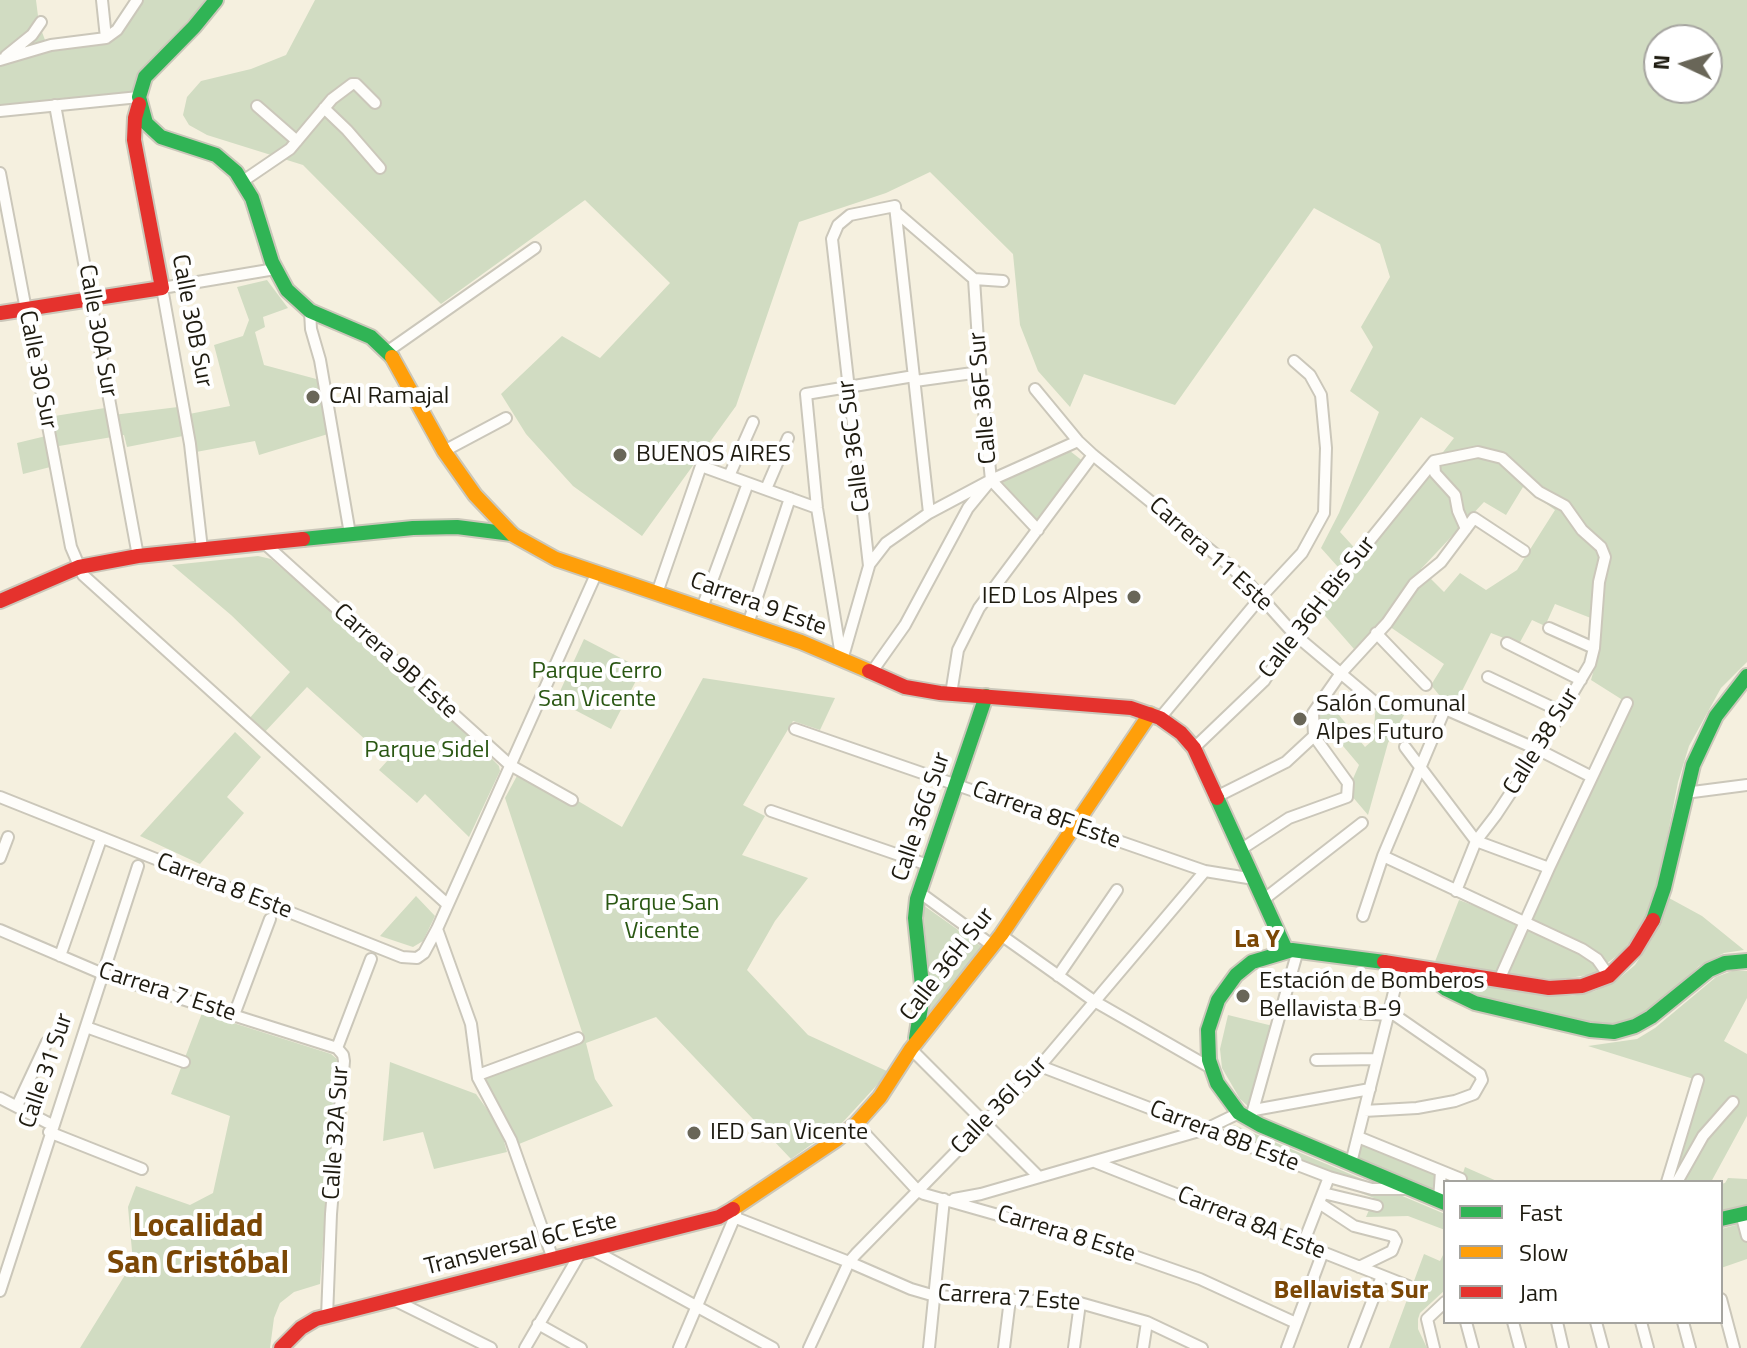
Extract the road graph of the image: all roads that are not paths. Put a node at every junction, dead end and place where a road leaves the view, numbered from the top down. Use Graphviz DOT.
graph roads {
  1 [pos="102,0"];
  2 [pos="137,0"];
  3 [pos="216,0"];
  4 [pos="41,22"];
  5 [pos="106,38"];
  6 [pos="1,60"];
  7 [pos="139,100"];
  8 [pos="375,103"];
  9 [pos="55,105"];
  10 [pos="257,106"];
  11 [pos="324,108"];
  12 [pos="0,111"];
  13 [pos="297,141"];
  14 [pos="380,168"];
  15 [pos="0,173"];
  16 [pos="243,181"];
  17 [pos="3,207"];
  18 [pos="895,209"];
  19 [pos="535,248"];
  20 [pos="275,269"];
  21 [pos="974,279"];
  22 [pos="1003,281"];
  23 [pos="162,288"];
  24 [pos="91,299"];
  25 [pos="26,309"];
  26 [pos="310,311"];
  27 [pos="0,313"];
  28 [pos="388,351"];
  29 [pos="1294,361"];
  30 [pos="980,372"];
  31 [pos="914,379"];
  32 [pos="848,387"];
  33 [pos="1035,389"];
  34 [pos="506,418"];
  35 [pos="753,422"];
  36 [pos="788,438"];
  37 [pos="1078,441"];
  38 [pos="444,451"];
  39 [pos="1093,455"];
  40 [pos="1434,461"];
  41 [pos="729,476"];
  42 [pos="991,480"];
  43 [pos="748,483"];
  44 [pos="766,489"];
  45 [pos="790,498"];
  46 [pos="817,508"];
  47 [pos="929,513"];
  48 [pos="1466,529"];
  49 [pos="1038,530"];
  50 [pos="350,534"];
  51 [pos="513,535"];
  52 [pos="263,542"];
  53 [pos="202,549"];
  54 [pos="1524,551"];
  55 [pos="138,556"];
  56 [pos="869,566"];
  57 [pos="79,567"];
  58 [pos="597,572"];
  59 [pos="657,593"];
  60 [pos="1261,597"];
  61 [pos="0,601"];
  62 [pos="702,608"];
  63 [pos="748,624"];
  64 [pos="1549,628"];
  65 [pos="1376,633"];
  66 [pos="1294,634"];
  67 [pos="1507,643"];
  68 [pos="1594,648"];
  69 [pos="842,660"];
  70 [pos="871,673"];
  71 [pos="1341,673"];
  72 [pos="1747,676"];
  73 [pos="1488,677"];
  74 [pos="1581,680"];
  75 [pos="1426,685"];
  76 [pos="951,694"];
  77 [pos="986,696"];
  78 [pos="1376,703"];
  79 [pos="1627,703"];
  80 [pos="1562,712"];
  81 [pos="1155,716"];
  82 [pos="795,729"];
  83 [pos="1314,736"];
  84 [pos="1405,747"];
  85 [pos="1194,748"];
  86 [pos="1539,750"];
  87 [pos="510,765"];
  88 [pos="1420,766"];
  89 [pos="1592,777"];
  90 [pos="956,783"];
  91 [pos="1747,785"];
  92 [pos="1685,793"];
  93 [pos="0,797"];
  94 [pos="1216,797"];
  95 [pos="572,800"];
  96 [pos="771,811"];
  97 [pos="1362,823"];
  98 [pos="1073,827"];
  99 [pos="8,837"];
  100 [pos="101,839"];
  101 [pos="1476,841"];
  102 [pos="1240,850"];
  103 [pos="1383,856"];
  104 [pos="0,858"];
  105 [pos="928,865"];
  106 [pos="138,866"];
  107 [pos="1549,868"];
  108 [pos="1205,871"];
  109 [pos="1254,879"];
  110 [pos="1117,890"];
  111 [pos="1456,891"];
  112 [pos="919,892"];
  113 [pos="1263,900"];
  114 [pos="447,904"];
  115 [pos="1363,916"];
  116 [pos="270,919"];
  117 [pos="1525,921"];
  118 [pos="437,929"];
  119 [pos="0,930"];
  120 [pos="997,940"];
  121 [pos="1292,950"];
  122 [pos="60,956"];
  123 [pos="371,959"];
  124 [pos="1747,961"];
  125 [pos="1409,966"];
  126 [pos="103,974"];
  127 [pos="1058,976"];
  128 [pos="1609,976"];
  129 [pos="1499,980"];
  130 [pos="1094,1001"];
  131 [pos="1282,1008"];
  132 [pos="1496,1009"];
  133 [pos="1389,1013"];
  134 [pos="234,1015"];
  135 [pos="86,1027"];
  136 [pos="578,1038"];
  137 [pos="47,1042"];
  138 [pos="337,1048"];
  139 [pos="911,1049"];
  140 [pos="1377,1059"];
  141 [pos="1316,1060"];
  142 [pos="184,1062"];
  143 [pos="1040,1066"];
  144 [pos="1211,1068"];
  145 [pos="478,1075"];
  146 [pos="1698,1080"];
  147 [pos="1370,1089"];
  148 [pos="0,1098"];
  149 [pos="1733,1102"];
  150 [pos="17,1106"];
  151 [pos="1364,1111"];
  152 [pos="1248,1115"];
  153 [pos="986,1122"];
  154 [pos="856,1124"];
  155 [pos="50,1129"];
  156 [pos="1206,1129"];
  157 [pos="1358,1137"];
  158 [pos="1095,1162"];
  159 [pos="1351,1163"];
  160 [pos="142,1169"];
  161 [pos="1441,1171"];
  162 [pos="1039,1177"];
  163 [pos="1329,1177"];
  164 [pos="1461,1179"];
  165 [pos="1668,1180"];
  166 [pos="1678,1180"];
  167 [pos="1412,1189"];
  168 [pos="918,1191"];
  169 [pos="1321,1198"];
  170 [pos="944,1199"];
  171 [pos="1442,1201"];
  172 [pos="1377,1206"];
  173 [pos="734,1212"];
  174 [pos="1744,1214"];
  175 [pos="1723,1219"];
  176 [pos="1747,1236"];
  177 [pos="1303,1244"];
  178 [pos="586,1251"];
  179 [pos="1323,1252"];
  180 [pos="553,1259"];
  181 [pos="849,1262"];
  182 [pos="1359,1267"];
  183 [pos="1382,1276"];
  184 [pos="1,1283"];
  185 [pos="1408,1286"];
  186 [pos="935,1296"];
  187 [pos="1010,1299"];
  188 [pos="394,1300"];
  189 [pos="1080,1303"];
  190 [pos="1443,1304"];
  191 [pos="697,1306"];
  192 [pos="1723,1307"];
  193 [pos="327,1317"];
  194 [pos="1147,1322"];
  195 [pos="1296,1323"];
  196 [pos="538,1324"];
  197 [pos="1467,1324"];
  198 [pos="1514,1324"];
  199 [pos="1557,1324"];
  200 [pos="1597,1324"];
  201 [pos="1642,1324"];
  202 [pos="1684,1324"];
  203 [pos="1184,1344"];
  204 [pos="283,1348"];
  205 [pos="491,1348"];
  206 [pos="525,1348"];
  207 [pos="581,1348"];
  208 [pos="679,1348"];
  209 [pos="773,1348"];
  210 [pos="809,1348"];
  211 [pos="929,1348"];
  212 [pos="1004,1348"];
  213 [pos="1074,1348"];
  214 [pos="1143,1348"];
  215 [pos="1202,1348"];
  216 [pos="1287,1348"];
  217 [pos="1354,1348"];
  218 [pos="1434,1348"];
  219 [pos="1473,1348"];
  220 [pos="1520,1348"];
  221 [pos="1563,1348"];
  222 [pos="1603,1348"];
  223 [pos="1648,1348"];
  224 [pos="1690,1348"];
  225 [pos="1734,1348"];
  1 -- 5 [label="street"];
  2 -- 5 [label="street"];
  3 -- 7 [label="main road"];
  4 -- 6 [label="street"];
  5 -- 6 [label="street"];
  7 -- 9 [label="street"];
  7 -- 16 [label="main road"];
  7 -- 23 [label="main road, Calle 30B Sur"];
  8 -- 11 [label="street"];
  9 -- 12 [label="street"];
  9 -- 24 [label="street, Calle 30A Sur"];
  10 -- 13 [label="street"];
  11 -- 13 [label="street"];
  11 -- 14 [label="street"];
  13 -- 16 [label="street"];
  15 -- 17 [label="street, Calle 30 Sur"];
  16 -- 20 [label="main road"];
  17 -- 25 [label="street, Calle 30 Sur"];
  18 -- 21 [label="street"];
  18 -- 31 [label="street"];
  18 -- 32 [label="street, Calle 36C Sur"];
  19 -- 28 [label="street"];
  20 -- 23 [label="street"];
  20 -- 26 [label="main road"];
  21 -- 22 [label="street"];
  21 -- 30 [label="street, Calle 36F Sur"];
  23 -- 24 [label="main road"];
  23 -- 53 [label="street, Calle 30B Sur"];
  24 -- 25 [label="main road"];
  24 -- 55 [label="street, Calle 30A Sur"];
  25 -- 27 [label="main road"];
  25 -- 57 [label="street, Calle 30 Sur"];
  26 -- 28 [label="main road"];
  26 -- 50 [label="street"];
  28 -- 38 [label="main road"];
  29 -- 60 [label="street, Calle 36H Sur"];
  30 -- 31 [label="street"];
  30 -- 42 [label="street, Calle 36F Sur"];
  31 -- 32 [label="street"];
  31 -- 47 [label="street"];
  32 -- 46 [label="street"];
  32 -- 56 [label="street, Calle 36C Sur"];
  33 -- 37 [label="street, Carrera 11 Este"];
  34 -- 38 [label="street"];
  35 -- 41 [label="street"];
  36 -- 44 [label="street"];
  37 -- 39 [label="street, Carrera 11 Este"];
  37 -- 42 [label="street"];
  38 -- 51 [label="main road"];
  39 -- 49 [label="street"];
  39 -- 60 [label="street, Carrera 11 Este"];
  40 -- 48 [label="street"];
  40 -- 66 [label="street, Calle 36H Bis Sur"];
  40 -- 68 [label="street, Calle 38 Sur"];
  41 -- 43 [label="street"];
  41 -- 59 [label="street"];
  42 -- 47 [label="street"];
  42 -- 49 [label="street"];
  42 -- 70 [label="street, Calle 36F Sur"];
  43 -- 44 [label="street"];
  43 -- 62 [label="street"];
  44 -- 45 [label="street"];
  45 -- 46 [label="street"];
  45 -- 63 [label="street"];
  46 -- 69 [label="street"];
  47 -- 56 [label="street"];
  48 -- 54 [label="street"];
  48 -- 65 [label="street"];
  49 -- 76 [label="street"];
  50 -- 51 [label="main road, Carrera 9 Este"];
  50 -- 52 [label="main road, Carrera 9 Este"];
  51 -- 58 [label="main road, Carrera 9 Este"];
  52 -- 53 [label="main road, Carrera 9 Este"];
  52 -- 87 [label="street, Carrera 9B Este"];
  53 -- 55 [label="main road, Carrera 9 Este"];
  55 -- 57 [label="main road, Carrera 9 Este"];
  56 -- 69 [label="street, Calle 36C Sur"];
  57 -- 61 [label="main road, Carrera 9 Este"];
  57 -- 114 [label="street"];
  58 -- 59 [label="main road, Carrera 9 Este"];
  58 -- 87 [label="street"];
  59 -- 62 [label="main road, Carrera 9 Este"];
  60 -- 66 [label="street, Carrera 11 Este"];
  60 -- 81 [label="street, Calle 36H Sur"];
  62 -- 63 [label="main road, Carrera 9 Este"];
  63 -- 69 [label="main road, Carrera 9 Este"];
  64 -- 68 [label="street"];
  65 -- 71 [label="street"];
  65 -- 75 [label="street"];
  66 -- 71 [label="street, Carrera 11 Este"];
  66 -- 85 [label="street, Calle 36H Bis Sur"];
  67 -- 74 [label="street"];
  68 -- 74 [label="street, Calle 38 Sur"];
  69 -- 70 [label="main road, Carrera 9 Este"];
  70 -- 76 [label="main road, Carrera 9 Este"];
  71 -- 78 [label="street, Carrera 11 Este"];
  71 -- 83 [label="street"];
  72 -- 92 [label="main road"];
  73 -- 80 [label="street"];
  74 -- 80 [label="street, Calle 38 Sur"];
  76 -- 77 [label="main road, Carrera 9 Este"];
  77 -- 81 [label="main road, Carrera 9 Este"];
  77 -- 90 [label="main road, Calle 36G Sur"];
  79 -- 89 [label="street"];
  80 -- 86 [label="street, Calle 38 Sur"];
  81 -- 85 [label="main road, Carrera 9 Este"];
  81 -- 98 [label="main road, Calle 36H Sur"];
  82 -- 90 [label="street, Carrera 8F Este"];
  83 -- 94 [label="street"];
  83 -- 102 [label="street"];
  84 -- 88 [label="street"];
  85 -- 94 [label="main road, Carrera 9 Este"];
  86 -- 88 [label="street"];
  86 -- 89 [label="street"];
  86 -- 101 [label="street, Calle 38 Sur"];
  87 -- 95 [label="street, Carrera 9B Este"];
  87 -- 114 [label="street"];
  88 -- 101 [label="street"];
  88 -- 103 [label="street"];
  89 -- 107 [label="street"];
  90 -- 98 [label="street, Carrera 8F Este"];
  90 -- 105 [label="main road, Calle 36G Sur"];
  91 -- 92 [label="street"];
  92 -- 128 [label="main road"];
  93 -- 100 [label="street, Carrera 8 Este"];
  94 -- 102 [label="main road, Carrera 9 Este"];
  96 -- 105 [label="street"];
  97 -- 113 [label="street"];
  98 -- 108 [label="street, Carrera 8F Este"];
  98 -- 120 [label="main road, Calle 36H Sur"];
  99 -- 104 [label="street"];
  100 -- 118 [label="street, Carrera 8 Este"];
  100 -- 122 [label="street"];
  101 -- 107 [label="street"];
  101 -- 111 [label="street, Calle 38 Sur"];
  102 -- 109 [label="main road, Carrera 9 Este"];
  103 -- 111 [label="street"];
  103 -- 115 [label="street"];
  105 -- 112 [label="main road, Calle 36G Sur"];
  106 -- 126 [label="street, Calle 31 Sur"];
  107 -- 117 [label="street"];
  108 -- 109 [label="street, Carrera 8F Este"];
  108 -- 130 [label="street, Calle 36I Sur"];
  109 -- 113 [label="main road, Carrera 9 Este"];
  110 -- 127 [label="street"];
  111 -- 117 [label="street"];
  112 -- 120 [label="street"];
  112 -- 139 [label="main road, Calle 36G Sur"];
  113 -- 121 [label="main road, Carrera 9 Este"];
  114 -- 118 [label="street"];
  116 -- 134 [label="street"];
  117 -- 128 [label="street"];
  117 -- 129 [label="street"];
  118 -- 145 [label="street"];
  119 -- 122 [label="street, Carrera 7 Este"];
  120 -- 127 [label="street"];
  120 -- 139 [label="main road, Calle 36H Sur"];
  121 -- 125 [label="main road"];
  121 -- 131 [label="street"];
  121 -- 144 [label="main road"];
  122 -- 126 [label="street, Carrera 7 Este"];
  123 -- 138 [label="street, Calle 32A Sur"];
  124 -- 132 [label="main road"];
  125 -- 129 [label="main road"];
  125 -- 132 [label="main road"];
  125 -- 133 [label="street"];
  126 -- 134 [label="street, Carrera 7 Este"];
  126 -- 135 [label="street, Calle 31 Sur"];
  127 -- 130 [label="street"];
  128 -- 129 [label="main road"];
  129 -- 132 [label="main road"];
  130 -- 143 [label="street, Calle 36I Sur"];
  130 -- 144 [label="street"];
  131 -- 133 [label="street"];
  131 -- 152 [label="street"];
  133 -- 140 [label="street"];
  133 -- 151 [label="street"];
  134 -- 138 [label="street, Carrera 7 Este"];
  135 -- 142 [label="street"];
  135 -- 155 [label="street, Calle 31 Sur"];
  136 -- 145 [label="street"];
  137 -- 150 [label="street"];
  138 -- 193 [label="street, Calle 32A Sur"];
  139 -- 153 [label="street"];
  139 -- 154 [label="main road, Calle 36H Sur"];
  140 -- 141 [label="street"];
  140 -- 147 [label="street"];
  143 -- 153 [label="street, Calle 36I Sur"];
  143 -- 156 [label="street, Carrera 8B Este"];
  144 -- 152 [label="main road"];
  145 -- 180 [label="street"];
  146 -- 165 [label="street"];
  147 -- 151 [label="street"];
  147 -- 152 [label="street"];
  148 -- 150 [label="street"];
  149 -- 166 [label="street"];
  150 -- 155 [label="street"];
  151 -- 157 [label="street"];
  152 -- 156 [label="street"];
  152 -- 159 [label="main road"];
  153 -- 162 [label="street"];
  153 -- 168 [label="street, Calle 36I Sur"];
  154 -- 168 [label="street"];
  154 -- 173 [label="main road, Calle 36H Sur"];
  155 -- 160 [label="street"];
  155 -- 184 [label="street, Calle 31 Sur"];
  156 -- 158 [label="street"];
  156 -- 163 [label="street, Carrera 8B Este"];
  157 -- 159 [label="street"];
  157 -- 161 [label="street"];
  158 -- 162 [label="street"];
  158 -- 177 [label="street, Carrera 8A Este"];
  159 -- 167 [label="main road"];
  161 -- 164 [label="street"];
  161 -- 171 [label="street"];
  162 -- 170 [label="street"];
  163 -- 167 [label="street, Carrera 8B Este"];
  163 -- 169 [label="street"];
  167 -- 171 [label="main road"];
  168 -- 170 [label="street, Carrera 8 Este"];
  168 -- 181 [label="street, Calle 36I Sur"];
  169 -- 172 [label="street"];
  169 -- 177 [label="street"];
  169 -- 182 [label="street"];
  170 -- 186 [label="street"];
  170 -- 195 [label="street, Carrera 8 Este"];
  173 -- 178 [label="main road, Transversal 6C Este"];
  173 -- 181 [label="street, Carrera 7 Este"];
  173 -- 191 [label="street"];
  174 -- 175 [label="main road"];
  174 -- 176 [label="street"];
  177 -- 179 [label="street, Carrera 8A Este"];
  178 -- 180 [label="main road, Transversal 6C Este"];
  178 -- 191 [label="street"];
  178 -- 196 [label="street"];
  179 -- 182 [label="street, Carrera 8A Este"];
  179 -- 195 [label="street"];
  180 -- 188 [label="main road, Transversal 6C Este"];
  181 -- 186 [label="street, Carrera 7 Este"];
  181 -- 210 [label="street, Calle 36I Sur"];
  182 -- 183 [label="street, Carrera 8A Este"];
  183 -- 185 [label="street, Carrera 8A Este"];
  183 -- 217 [label="street"];
  186 -- 187 [label="street, Carrera 7 Este"];
  186 -- 211 [label="street"];
  187 -- 189 [label="street, Carrera 7 Este"];
  187 -- 212 [label="street"];
  188 -- 193 [label="main road, Transversal 6C Este"];
  188 -- 205 [label="street"];
  189 -- 194 [label="street, Carrera 7 Este"];
  189 -- 213 [label="street"];
  190 -- 218 [label="street"];
  191 -- 208 [label="street"];
  191 -- 209 [label="street"];
  192 -- 225 [label="street"];
  193 -- 204 [label="main road, Transversal 6C Este"];
  194 -- 203 [label="street, Carrera 7 Este"];
  194 -- 214 [label="street"];
  195 -- 216 [label="street"];
  196 -- 206 [label="street"];
  196 -- 207 [label="street"];
  197 -- 219 [label="street"];
  198 -- 220 [label="street"];
  199 -- 221 [label="street"];
  200 -- 222 [label="street"];
  201 -- 223 [label="street"];
  202 -- 224 [label="street"];
  203 -- 215 [label="street, Carrera 7 Este"];
}
